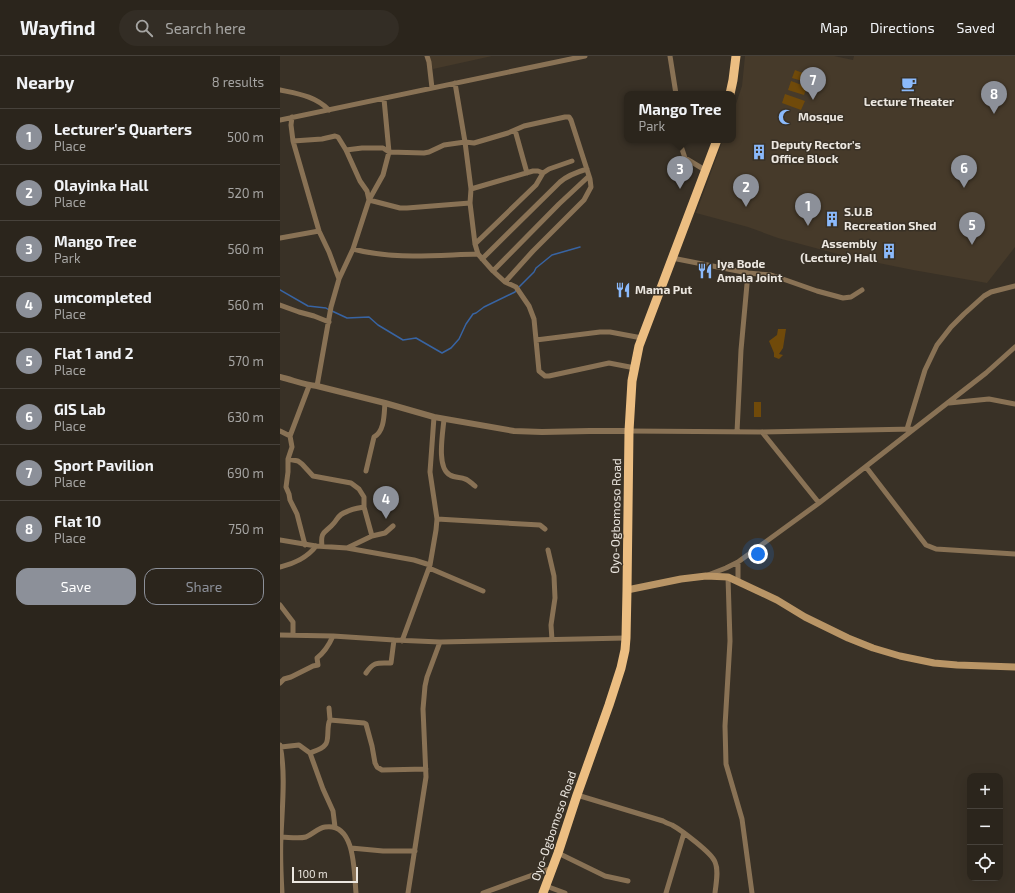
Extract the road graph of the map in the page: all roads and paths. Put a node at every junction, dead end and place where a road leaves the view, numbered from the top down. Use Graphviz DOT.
graph roads {
  1 [pos="427,56"];
  2 [pos="585,56"];
  3 [pos="670,56"];
  4 [pos="735,57"];
  5 [pos="455,83"];
  6 [pos="432,88"];
  7 [pos="280,90"];
  8 [pos="676,91"];
  9 [pos="730,91"];
  10 [pos="384,99"];
  11 [pos="328,110"];
  12 [pos="292,117"];
  13 [pos="280,120"];
  14 [pos="515,130"];
  15 [pos="293,141"];
  16 [pos="465,142"];
  17 [pos="680,143"];
  18 [pos="716,143"];
  19 [pos="346,150"];
  20 [pos="389,152"];
  21 [pos="572,161"];
  22 [pos="587,169"];
  23 [pos="705,170"];
  24 [pos="527,173"];
  25 [pos="543,173"];
  26 [pos="589,176"];
  27 [pos="471,189"];
  28 [pos="369,200"];
  29 [pos="470,203"];
  30 [pos="319,231"];
  31 [pos="280,238"];
  32 [pos="475,244"];
  33 [pos="353,249"];
  34 [pos="478,254"];
  35 [pos="672,258"];
  36 [pos="482,259"];
  37 [pos="492,271"];
  38 [pos="748,273"];
  39 [pos="338,280"];
  40 [pos="505,282"];
  41 [pos="1015,286"];
  42 [pos="862,290"];
  43 [pos="280,305"];
  44 [pos="329,322"];
  45 [pos="642,338"];
  46 [pos="536,340"];
  47 [pos="1015,348"];
  48 [pos="635,368"];
  49 [pos="280,377"];
  50 [pos="309,386"];
  51 [pos="317,386"];
  52 [pos="385,403"];
  53 [pos="948,403"];
  54 [pos="1015,404"];
  55 [pos="434,417"];
  56 [pos="444,419"];
  57 [pos="907,429"];
  58 [pos="914,429"];
  59 [pos="280,431"];
  60 [pos="629,431"];
  61 [pos="737,432"];
  62 [pos="762,432"];
  63 [pos="290,436"];
  64 [pos="288,459"];
  65 [pos="866,467"];
  66 [pos="366,471"];
  67 [pos="475,486"];
  68 [pos="819,503"];
  69 [pos="364,507"];
  70 [pos="437,519"];
  71 [pos="393,526"];
  72 [pos="546,530"];
  73 [pos="372,536"];
  74 [pos="280,540"];
  75 [pos="305,544"];
  76 [pos="316,546"];
  77 [pos="322,546"];
  78 [pos="347,548"];
  79 [pos="548,550"];
  80 [pos="1015,554"];
  81 [pos="738,562"];
  82 [pos="429,566"];
  83 [pos="280,567"];
  84 [pos="706,576"];
  85 [pos="728,577"];
  86 [pos="738,581"];
  87 [pos="627,590"];
  88 [pos="483,591"];
  89 [pos="280,605"];
  90 [pos="280,635"];
  91 [pos="293,635"];
  92 [pos="333,636"];
  93 [pos="626,638"];
  94 [pos="394,640"];
  95 [pos="552,640"];
  96 [pos="402,641"];
  97 [pos="440,642"];
  98 [pos="1015,667"];
  99 [pos="366,673"];
  100 [pos="280,683"];
  101 [pos="329,708"];
  102 [pos="330,720"];
  103 [pos="280,746"];
  104 [pos="310,753"];
  105 [pos="426,769"];
  106 [pos="281,782"];
  107 [pos="577,795"];
  108 [pos="335,827"];
  109 [pos="684,834"];
  110 [pos="281,837"];
  111 [pos="351,848"];
  112 [pos="415,851"];
  113 [pos="558,853"];
  114 [pos="552,868"];
  115 [pos="628,881"];
  116 [pos="544,890"];
  117 [pos="282,893"];
  118 [pos="356,893"];
  119 [pos="408,893"];
  120 [pos="483,893"];
  121 [pos="565,893"];
  122 [pos="666,893"];
  123 [pos="715,893"];
  124 [pos="752,893"];
  1 -- 6 [label="street"];
  2 -- 5 [label="street"];
  3 -- 8 [label="street"];
  4 -- 9 [label="highway"];
  5 -- 6 [label="street"];
  5 -- 16 [label="street"];
  6 -- 10 [label="street"];
  7 -- 11 [label="street"];
  10 -- 11 [label="street"];
  10 -- 20 [label="street"];
  11 -- 12 [label="street"];
  12 -- 13 [label="street"];
  12 -- 15 [label="street"];
  14 -- 16 [label="street"];
  14 -- 22 [label="street"];
  14 -- 24 [label="street"];
  15 -- 19 [label="street"];
  15 -- 30 [label="street"];
  16 -- 20 [label="street"];
  16 -- 27 [label="street"];
  17 -- 23 [label="street"];
  18 -- 23 [label="highway, Oyo-Ogbomoso Road"];
  19 -- 20 [label="street"];
  19 -- 28 [label="street"];
  20 -- 28 [label="street"];
  21 -- 25 [label="street"];
  22 -- 26 [label="street"];
  22 -- 36 [label="street"];
  23 -- 35 [label="highway, Oyo-Ogbomoso Road"];
  24 -- 25 [label="street"];
  24 -- 27 [label="street"];
  25 -- 32 [label="street"];
  26 -- 37 [label="street"];
  26 -- 40 [label="street"];
  27 -- 29 [label="street"];
  28 -- 29 [label="street"];
  28 -- 33 [label="street"];
  29 -- 32 [label="street"];
  30 -- 31 [label="street"];
  30 -- 39 [label="street"];
  32 -- 34 [label="street"];
  33 -- 34 [label="street"];
  33 -- 39 [label="street"];
  34 -- 36 [label="street"];
  35 -- 38 [label="street"];
  35 -- 45 [label="highway, Oyo-Ogbomoso Road"];
  36 -- 37 [label="street"];
  37 -- 40 [label="street"];
  38 -- 42 [label="street"];
  38 -- 61 [label="street"];
  39 -- 44 [label="street"];
  40 -- 46 [label="street"];
  41 -- 57 [label="street"];
  43 -- 44 [label="street"];
  44 -- 51 [label="street"];
  45 -- 46 [label="street"];
  45 -- 48 [label="highway, Oyo-Ogbomoso Road"];
  46 -- 48 [label="street"];
  47 -- 53 [label="street"];
  48 -- 60 [label="highway, Oyo-Ogbomoso Road"];
  49 -- 50 [label="street"];
  50 -- 51 [label="street"];
  50 -- 63 [label="street"];
  51 -- 52 [label="street"];
  52 -- 55 [label="street"];
  52 -- 66 [label="street"];
  53 -- 54 [label="street"];
  53 -- 58 [label="street"];
  55 -- 56 [label="street"];
  55 -- 70 [label="street"];
  56 -- 60 [label="street"];
  56 -- 67 [label="street"];
  57 -- 58 [label="street"];
  57 -- 62 [label="street"];
  58 -- 65 [label="street"];
  59 -- 63 [label="street"];
  60 -- 61 [label="street"];
  60 -- 87 [label="highway, Oyo-Ogbomoso Road"];
  61 -- 62 [label="street"];
  62 -- 68 [label="street"];
  63 -- 64 [label="street"];
  64 -- 69 [label="street"];
  64 -- 75 [label="street"];
  65 -- 68 [label="street"];
  65 -- 80 [label="street"];
  68 -- 81 [label="street"];
  69 -- 73 [label="street"];
  69 -- 77 [label="street"];
  70 -- 72 [label="street"];
  70 -- 82 [label="street"];
  71 -- 73 [label="street"];
  73 -- 78 [label="street"];
  74 -- 75 [label="street"];
  75 -- 76 [label="street"];
  76 -- 77 [label="street"];
  76 -- 83 [label="street"];
  77 -- 78 [label="street"];
  78 -- 82 [label="street"];
  79 -- 95 [label="street"];
  81 -- 84 [label="street"];
  81 -- 86 [label="street"];
  82 -- 88 [label="street"];
  82 -- 96 [label="street"];
  84 -- 85 [label="main road"];
  84 -- 87 [label="main road"];
  85 -- 86 [label="main road"];
  85 -- 124 [label="street"];
  86 -- 98 [label="main road"];
  87 -- 93 [label="highway, Oyo-Ogbomoso Road"];
  89 -- 91 [label="street"];
  90 -- 91 [label="street"];
  91 -- 92 [label="street"];
  92 -- 94 [label="street"];
  92 -- 100 [label="street"];
  93 -- 95 [label="street"];
  93 -- 107 [label="highway, Oyo-Ogbomoso Road"];
  94 -- 96 [label="street"];
  94 -- 99 [label="street"];
  95 -- 97 [label="street"];
  96 -- 97 [label="street"];
  97 -- 105 [label="street"];
  101 -- 102 [label="street"];
  102 -- 104 [label="street"];
  102 -- 105 [label="street"];
  103 -- 104 [label="street"];
  103 -- 106 [label="street"];
  104 -- 108 [label="street"];
  105 -- 112 [label="street"];
  106 -- 110 [label="street"];
  107 -- 109 [label="street"];
  107 -- 113 [label="highway, Oyo-Ogbomoso Road"];
  108 -- 110 [label="street"];
  108 -- 111 [label="street"];
  109 -- 122 [label="street"];
  109 -- 123 [label="street"];
  110 -- 117 [label="street"];
  111 -- 112 [label="street"];
  111 -- 118 [label="street"];
  112 -- 119 [label="street"];
  113 -- 114 [label="highway, Oyo-Ogbomoso Road"];
  113 -- 115 [label="street"];
  114 -- 116 [label="highway, Oyo-Ogbomoso Road"];
  114 -- 120 [label="street"];
  116 -- 121 [label="street"];
}
